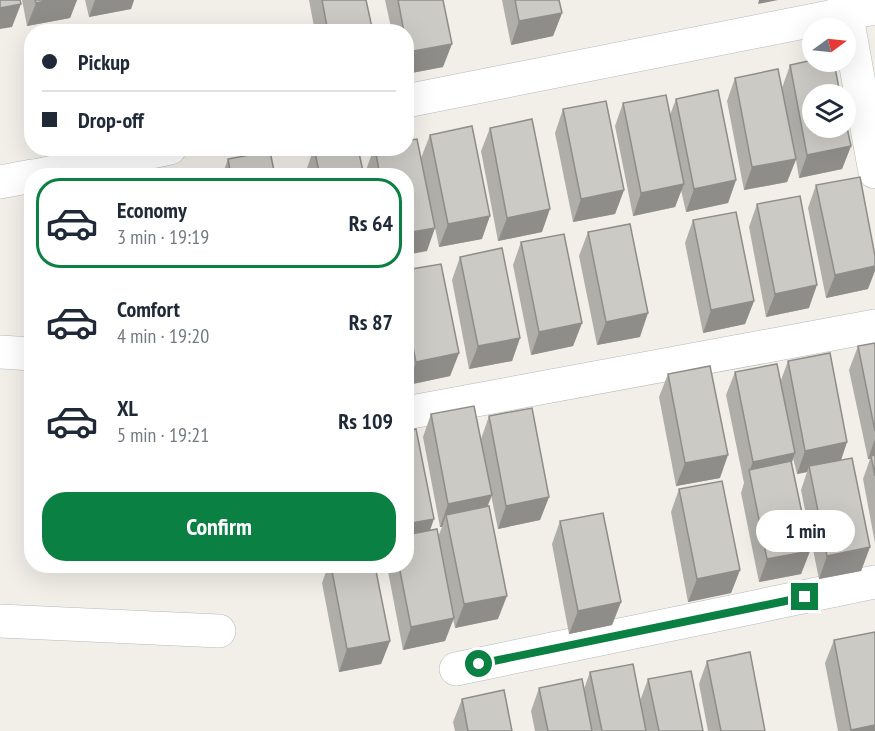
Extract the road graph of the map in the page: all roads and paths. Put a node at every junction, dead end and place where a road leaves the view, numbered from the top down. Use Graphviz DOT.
graph roads {
  1 [pos="855,7"];
  2 [pos="414,99"];
  3 [pos="131,156"];
  4 [pos="72,168"];
  5 [pos="875,172"];
  6 [pos="24,178"];
  7 [pos="0,182"];
  8 [pos="875,326"];
  9 [pos="0,352"];
  10 [pos="24,354"];
  11 [pos="414,412"];
  12 [pos="875,582"];
  13 [pos="0,621"];
  14 [pos="219,631"];
  15 [pos="456,669"];
  1 -- 2 [label="street"];
  1 -- 5 [label="street"];
  3 -- 4 [label="street"];
  6 -- 7 [label="street"];
  8 -- 11 [label="street"];
  9 -- 10 [label="street"];
  12 -- 15 [label="street"];
  13 -- 14 [label="street"];
}
